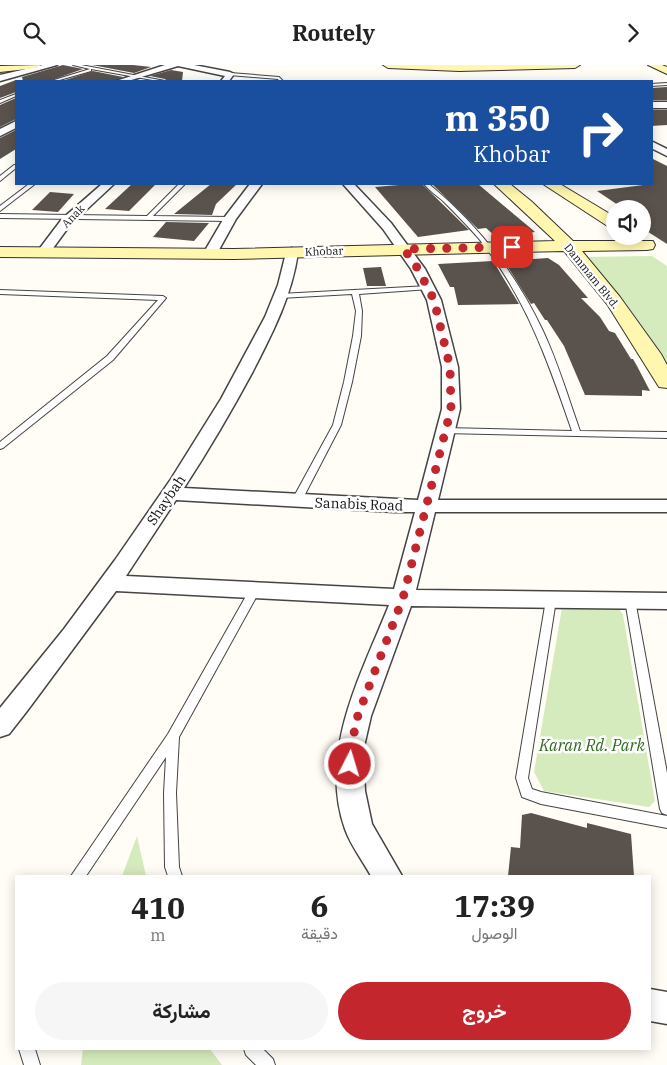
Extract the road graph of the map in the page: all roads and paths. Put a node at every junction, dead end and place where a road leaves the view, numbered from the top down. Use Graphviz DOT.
graph roads {
  1 [pos="36,65"];
  2 [pos="52,65"];
  3 [pos="75,65"];
  4 [pos="174,65"];
  5 [pos="181,65"];
  6 [pos="404,65"];
  7 [pos="575,65"];
  8 [pos="653,65"];
  9 [pos="388,67"];
  10 [pos="0,69"];
  11 [pos="94,69"];
  12 [pos="667,71"];
  13 [pos="136,76"];
  14 [pos="228,77"];
  15 [pos="0,78"];
  16 [pos="56,80"];
  17 [pos="123,80"];
  18 [pos="158,80"];
  19 [pos="280,80"];
  20 [pos="399,80"];
  21 [pos="667,84"];
  22 [pos="653,85"];
  23 [pos="15,95"];
  24 [pos="0,102"];
  25 [pos="653,105"];
  26 [pos="667,105"];
  27 [pos="15,125"];
  28 [pos="0,133"];
  29 [pos="653,145"];
  30 [pos="667,153"];
  31 [pos="15,167"];
  32 [pos="0,179"];
  33 [pos="31,185"];
  34 [pos="107,185"];
  35 [pos="181,185"];
  36 [pos="255,185"];
  37 [pos="349,185"];
  38 [pos="427,185"];
  39 [pos="502,185"];
  40 [pos="552,185"];
  41 [pos="0,209"];
  42 [pos="0,216"];
  43 [pos="71,217"];
  44 [pos="148,218"];
  45 [pos="606,218"];
  46 [pos="229,219"];
  47 [pos="647,245"];
  48 [pos="568,246"];
  49 [pos="488,247"];
  50 [pos="404,249"];
  51 [pos="0,252"];
  52 [pos="292,252"];
  53 [pos="43,253"];
  54 [pos="210,254"];
  55 [pos="428,288"];
  56 [pos="0,292"];
  57 [pos="355,292"];
  58 [pos="280,296"];
  59 [pos="667,382"];
  60 [pos="446,431"];
  61 [pos="577,433"];
  62 [pos="667,435"];
  63 [pos="0,447"];
  64 [pos="172,494"];
  65 [pos="296,502"];
  66 [pos="426,506"];
  67 [pos="667,506"];
  68 [pos="110,583"];
  69 [pos="254,592"];
  70 [pos="403,598"];
  71 [pos="551,600"];
  72 [pos="630,600"];
  73 [pos="667,601"];
  74 [pos="0,726"];
  75 [pos="172,737"];
  76 [pos="667,809"];
  77 [pos="667,822"];
  78 [pos="79,875"];
  79 [pos="175,875"];
  80 [pos="386,875"];
  81 [pos="651,1005"];
  82 [pos="667,1008"];
  83 [pos="27,1050"];
  84 [pos="253,1050"];
  85 [pos="32,1065"];
  86 [pos="267,1065"];
  1 -- 10 [label="main road"];
  2 -- 15 [label="street"];
  3 -- 11 [label="lane"];
  4 -- 13 [label="street"];
  5 -- 14 [label="street"];
  6 -- 7 [label="main road"];
  6 -- 9 [label="main road"];
  6 -- 20 [label="main road"];
  8 -- 12 [label="main road"];
  11 -- 13 [label="lane"];
  11 -- 16 [label="lane"];
  13 -- 17 [label="street"];
  13 -- 18 [label="lane"];
  14 -- 19 [label="lane"];
  21 -- 22 [label="lane"];
  23 -- 24 [label="lane"];
  25 -- 26 [label="street"];
  27 -- 28 [label="street"];
  29 -- 30 [label="street"];
  31 -- 32 [label="lane"];
  33 -- 41 [label="lane"];
  34 -- 43 [label="street, Anak"];
  35 -- 44 [label="lane"];
  36 -- 46 [label="street"];
  37 -- 50 [label="street"];
  38 -- 49 [label="lane"];
  39 -- 48 [label="main road, Dammam Blvd."];
  40 -- 45 [label="main road"];
  42 -- 43 [label="lane"];
  43 -- 44 [label="lane"];
  43 -- 53 [label="street, Anak"];
  44 -- 46 [label="lane"];
  46 -- 54 [label="street"];
  47 -- 48 [label="main road, Khobar"];
  48 -- 49 [label="main road, Khobar"];
  48 -- 59 [label="main road, Dammam Blvd."];
  49 -- 50 [label="main road, Khobar"];
  49 -- 61 [label="lane"];
  50 -- 52 [label="main road, Khobar"];
  50 -- 55 [label="street"];
  51 -- 53 [label="main road, Khobar"];
  52 -- 54 [label="main road, Khobar"];
  52 -- 58 [label="street, Shaybah"];
  53 -- 54 [label="main road, Khobar"];
  55 -- 57 [label="lane"];
  55 -- 60 [label="street"];
  56 -- 63 [label="lane"];
  57 -- 58 [label="lane"];
  57 -- 65 [label="lane"];
  58 -- 64 [label="street, Shaybah"];
  60 -- 61 [label="lane"];
  60 -- 66 [label="street"];
  61 -- 62 [label="lane"];
  64 -- 65 [label="street, Sanabis Road"];
  64 -- 68 [label="street, Shaybah"];
  65 -- 66 [label="street, Sanabis Road"];
  66 -- 67 [label="street, Sanabis Road"];
  66 -- 70 [label="street"];
  68 -- 69 [label="street"];
  68 -- 74 [label="street, Shaybah"];
  69 -- 70 [label="street"];
  69 -- 75 [label="lane"];
  70 -- 71 [label="street"];
  70 -- 80 [label="street"];
  71 -- 72 [label="street"];
  71 -- 77 [label="lane"];
  72 -- 73 [label="street"];
  72 -- 76 [label="lane"];
  75 -- 78 [label="lane"];
  75 -- 79 [label="lane"];
  81 -- 82 [label="street"];
  83 -- 85 [label="lane"];
  84 -- 86 [label="lane"];
}
